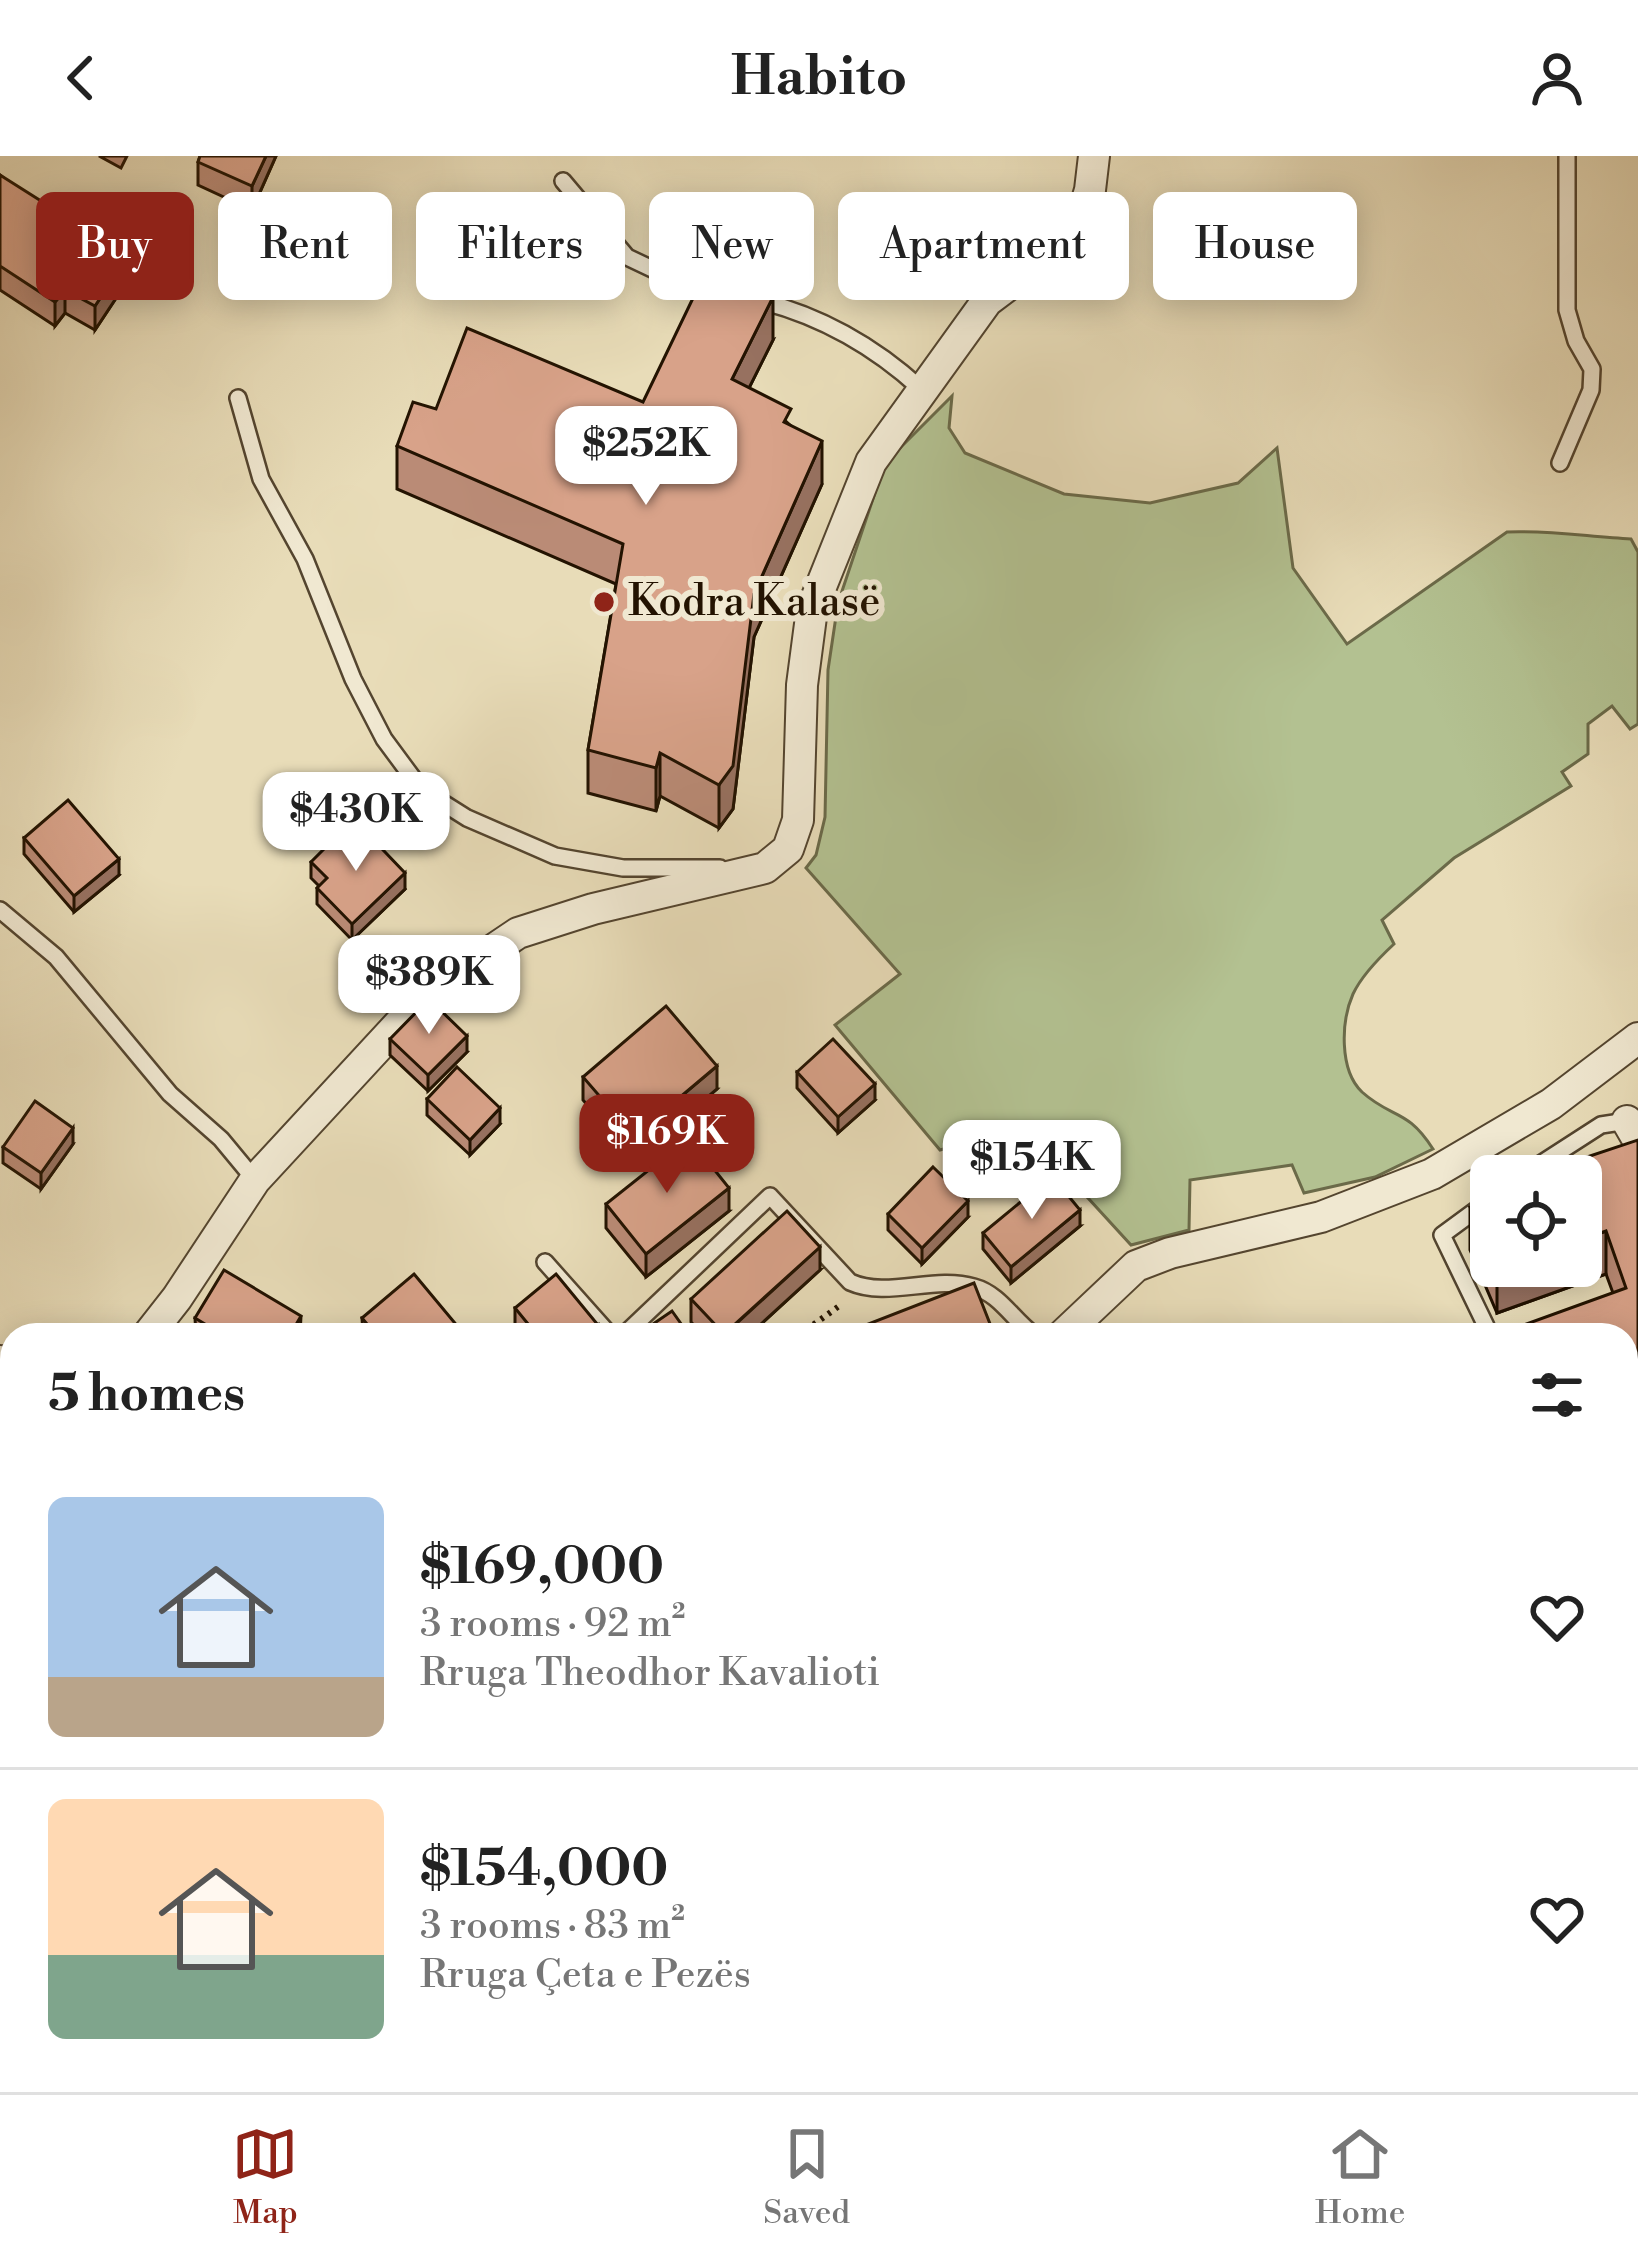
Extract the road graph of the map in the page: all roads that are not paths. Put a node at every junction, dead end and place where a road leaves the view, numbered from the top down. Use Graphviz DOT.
graph roads {
  1 [pos="1094,156"];
  2 [pos="1567,156"];
  3 [pos="563,181"];
  4 [pos="921,389"];
  5 [pos="238,398"];
  6 [pos="1560,463"];
  7 [pos="765,868"];
  8 [pos="0,910"];
  9 [pos="1638,1038"];
  10 [pos="1632,1130"];
  11 [pos="1555,1155"];
  12 [pos="255,1180"];
  13 [pos="1470,1214"];
  14 [pos="545,1262"];
  15 [pos="157,1323"];
  16 [pos="599,1323"];
  17 [pos="637,1323"];
  18 [pos="1022,1323"];
  19 [pos="1075,1323"];
  20 [pos="1484,1323"];
  1 -- 4 [label="street"];
  2 -- 6 [label="lane"];
  3 -- 4 [label="lane"];
  4 -- 7 [label="street"];
  5 -- 7 [label="lane"];
  7 -- 12 [label="street"];
  8 -- 12 [label="lane"];
  9 -- 19 [label="street"];
  10 -- 11 [label="lane"];
  12 -- 15 [label="street"];
  13 -- 20 [label="lane"];
  14 -- 16 [label="lane"];
  17 -- 18 [label="lane"];
}
